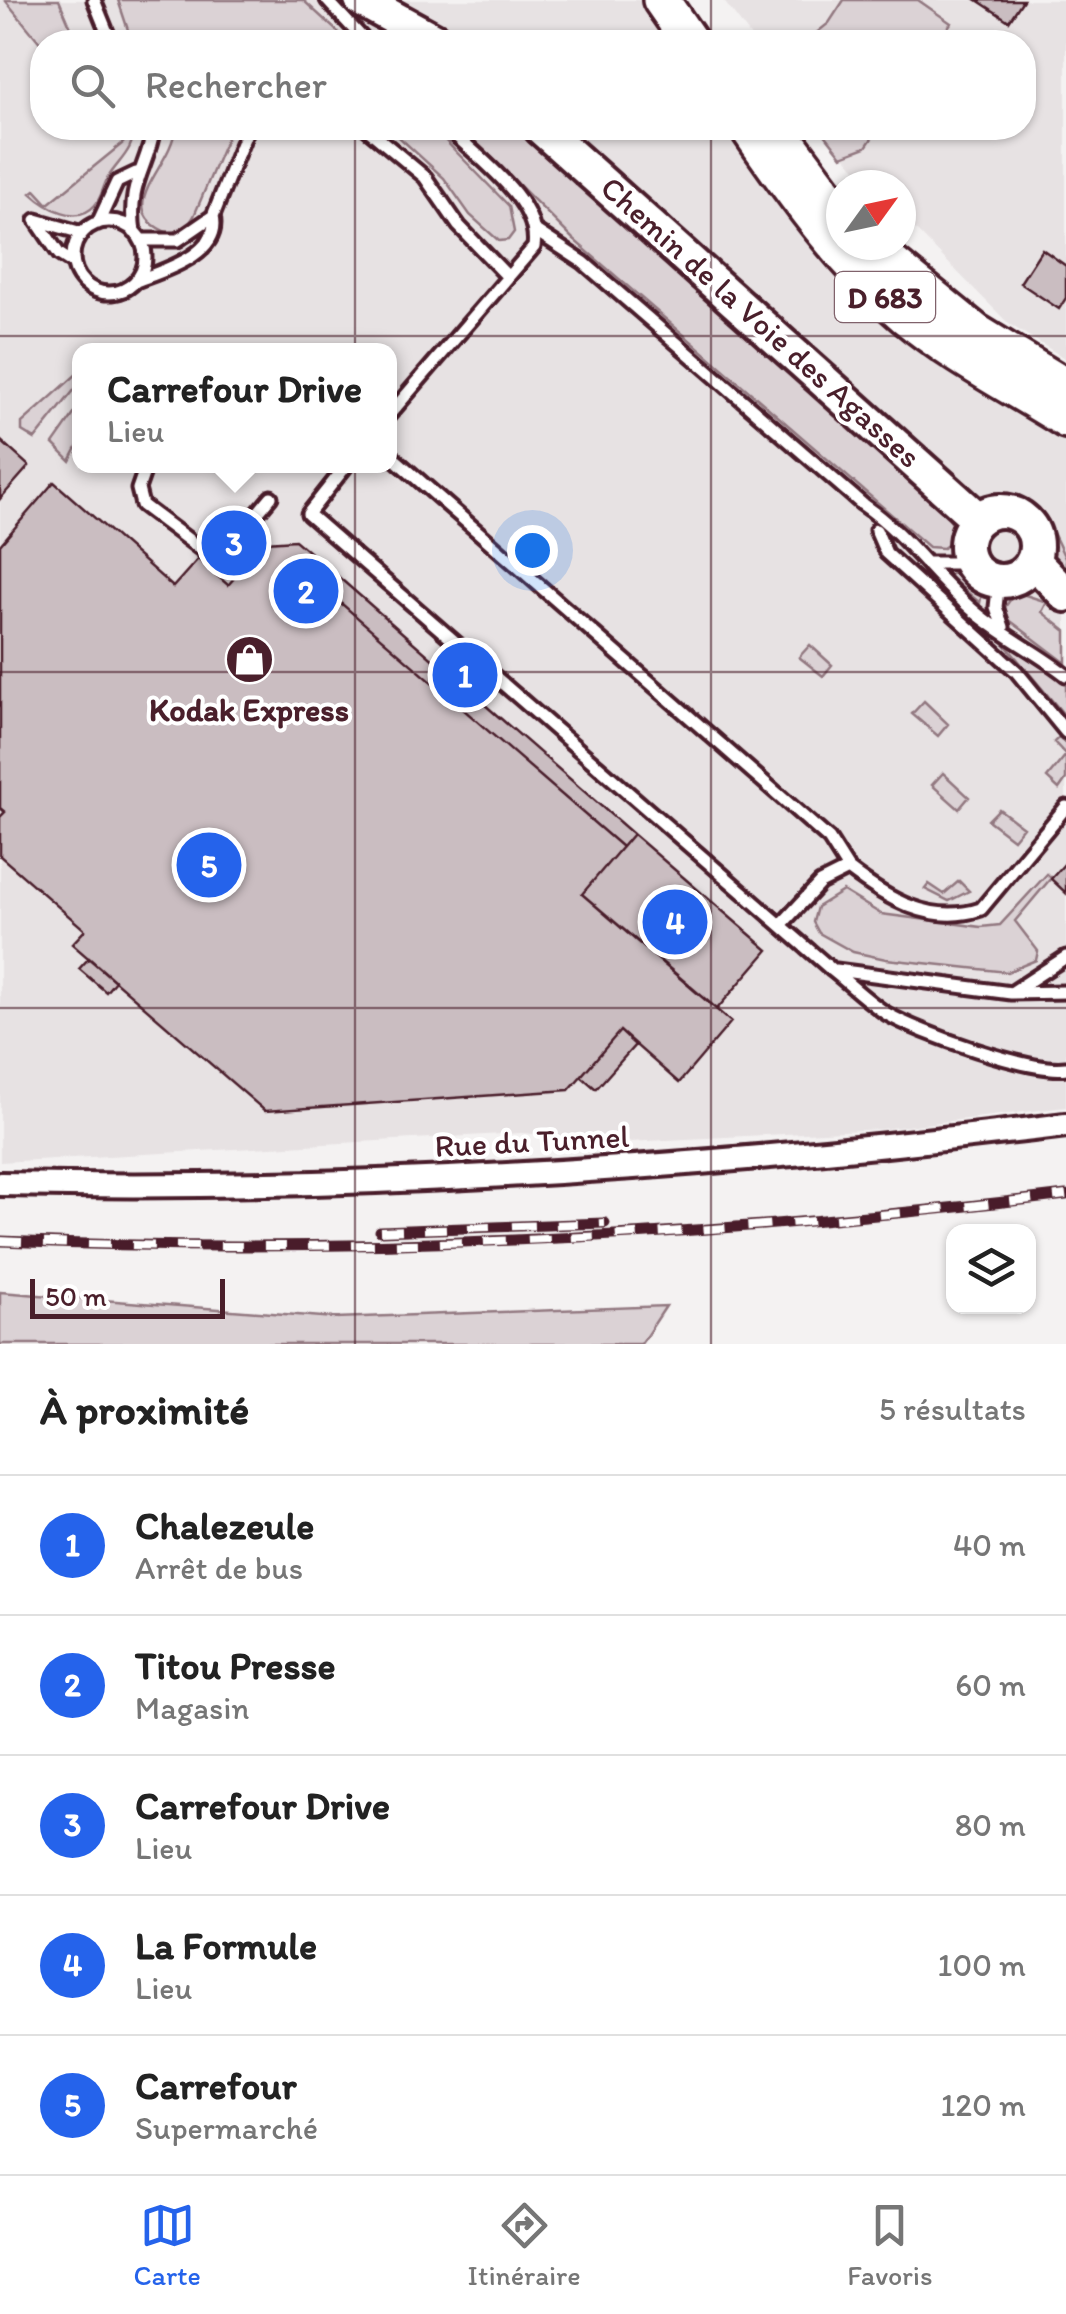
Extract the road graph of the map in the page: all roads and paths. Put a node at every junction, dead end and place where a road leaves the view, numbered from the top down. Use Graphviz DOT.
graph roads {
  1 [pos="94,0"];
  2 [pos="102,0"];
  3 [pos="327,0"];
  4 [pos="361,0"];
  5 [pos="385,0"];
  6 [pos="660,0"];
  7 [pos="689,0"];
  8 [pos="99,14"];
  9 [pos="105,30"];
  10 [pos="355,30"];
  11 [pos="417,30"];
  12 [pos="428,30"];
  13 [pos="681,30"];
  14 [pos="710,30"];
  15 [pos="149,140"];
  16 [pos="243,140"];
  17 [pos="380,140"];
  18 [pos="460,140"];
  19 [pos="554,140"];
  20 [pos="757,140"];
  21 [pos="785,140"];
  22 [pos="136,173"];
  23 [pos="826,194"];
  24 [pos="213,216"];
  25 [pos="98,222"];
  26 [pos="536,231"];
  27 [pos="82,233"];
  28 [pos="138,236"];
  29 [pos="887,260"];
  30 [pos="73,262"];
  31 [pos="508,277"];
  32 [pos="136,282"];
  33 [pos="1066,387"];
  34 [pos="397,407"];
  35 [pos="1066,420"];
  36 [pos="397,461"];
  37 [pos="144,473"];
  38 [pos="340,473"];
  39 [pos="271,498"];
  40 [pos="978,519"];
  41 [pos="876,530"];
  42 [pos="968,556"];
  43 [pos="1032,561"];
  44 [pos="926,564"];
  45 [pos="998,581"];
  46 [pos="1066,596"];
  47 [pos="1008,635"];
  48 [pos="1066,675"];
  49 [pos="1066,732"];
  50 [pos="1066,807"];
  51 [pos="848,869"];
  52 [pos="781,925"];
  53 [pos="1066,957"];
  54 [pos="832,970"];
  55 [pos="1066,992"];
  56 [pos="1011,993"];
  57 [pos="1066,1068"];
  58 [pos="1066,1125"];
  59 [pos="0,1184"];
  1 -- 8 [label="lane"];
  2 -- 8 [label="lane"];
  3 -- 10 [label="lane"];
  4 -- 11 [label="street"];
  5 -- 12 [label="street"];
  6 -- 13 [label="main road"];
  7 -- 14 [label="main road"];
  8 -- 9 [label="lane"];
  15 -- 22 [label="lane"];
  16 -- 24 [label="lane"];
  17 -- 31 [label="lane"];
  18 -- 26 [label="lane"];
  19 -- 40 [label="street, Chemin de la Voie des Agasses"];
  20 -- 35 [label="main road, D 683"];
  21 -- 23 [label="main road"];
  22 -- 25 [label="lane"];
  22 -- 28 [label="lane"];
  24 -- 28 [label="lane"];
  24 -- 32 [label="lane"];
  25 -- 27 [label="lane"];
  25 -- 28 [label="lane"];
  26 -- 31 [label="lane"];
  26 -- 44 [label="lane"];
  27 -- 30 [label="lane"];
  27 -- 30 [label="lane"];
  28 -- 32 [label="lane"];
  29 -- 33 [label="main road, D 683"];
  30 -- 32 [label="lane"];
  31 -- 34 [label="lane"];
  36 -- 51 [label="lane"];
  37 -- 39 [label="lane"];
  38 -- 52 [label="lane"];
  40 -- 42 [label="street"];
  40 -- 43 [label="street"];
  41 -- 49 [label="lane"];
  42 -- 44 [label="lane"];
  42 -- 45 [label="street"];
  43 -- 45 [label="street"];
  43 -- 46 [label="street"];
  44 -- 47 [label="lane"];
  45 -- 47 [label="lane"];
  47 -- 48 [label="lane"];
  50 -- 51 [label="lane"];
  51 -- 52 [label="lane"];
  52 -- 54 [label="lane"];
  53 -- 56 [label="lane"];
  54 -- 56 [label="lane"];
  54 -- 57 [label="lane"];
  55 -- 56 [label="lane"];
  58 -- 59 [label="street, Rue du Tunnel"];
}
